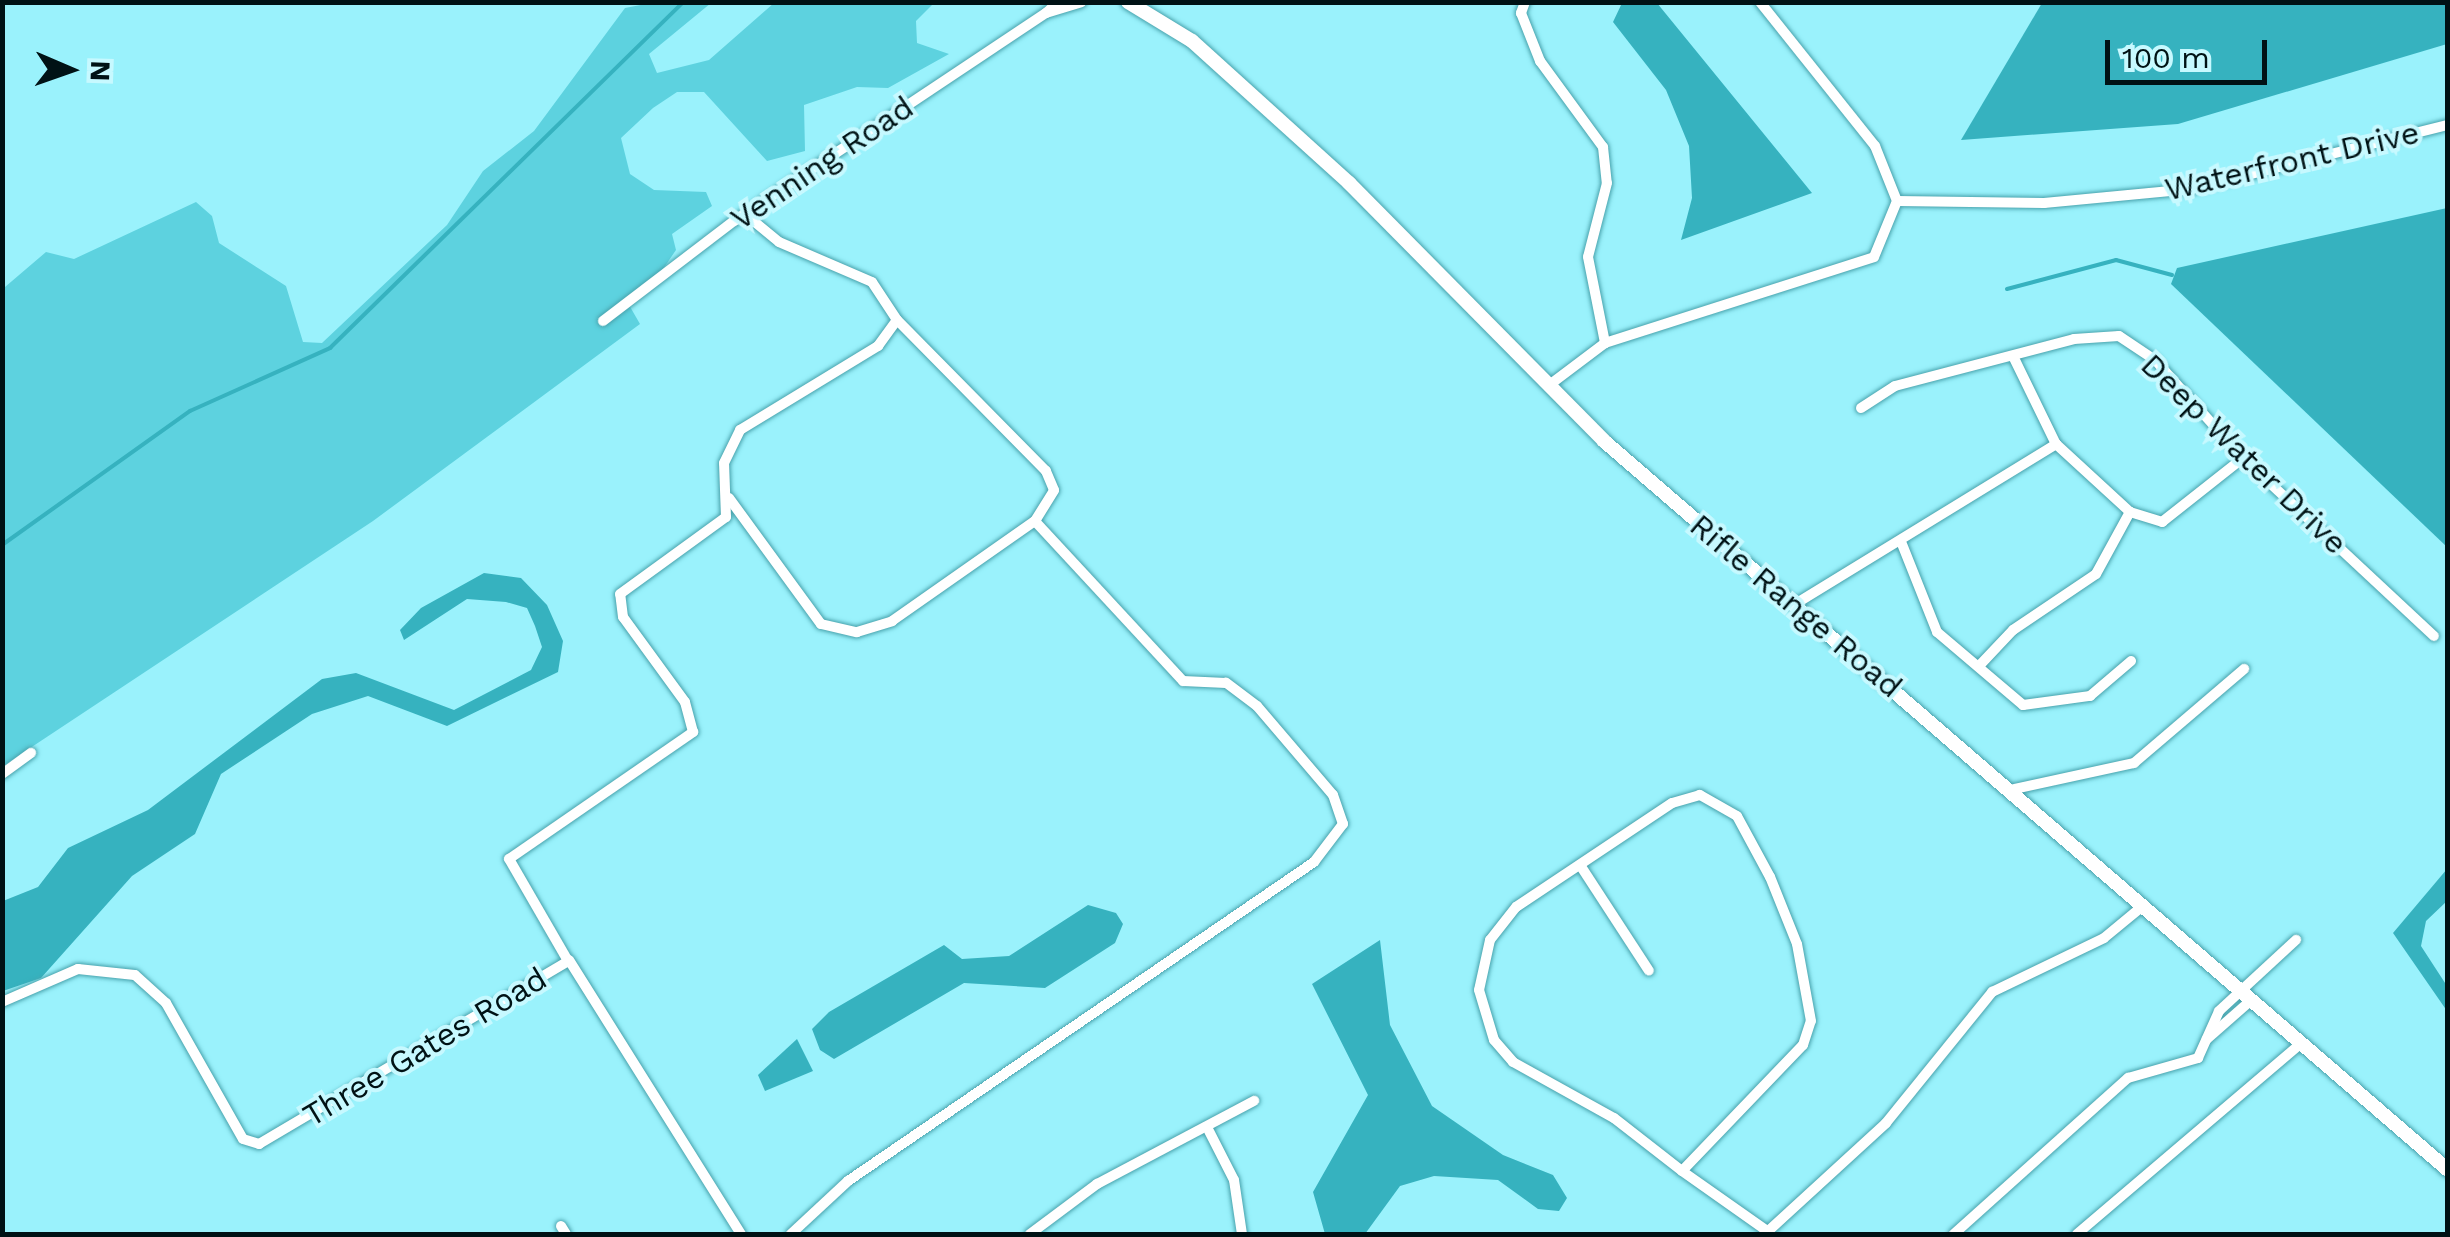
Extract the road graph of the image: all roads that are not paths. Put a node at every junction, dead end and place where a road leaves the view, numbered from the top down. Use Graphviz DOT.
graph roads {
  1 [pos="1058,2"];
  2 [pos="1081,2"];
  3 [pos="1128,2"];
  4 [pos="1152,2"];
  5 [pos="1526,2"];
  6 [pos="1760,2"];
  7 [pos="1046,12"];
  8 [pos="1164,19"];
  9 [pos="2448,125"];
  10 [pos="1897,200"];
  11 [pos="745,214"];
  12 [pos="896,320"];
  13 [pos="603,321"];
  14 [pos="1605,343"];
  15 [pos="2013,356"];
  16 [pos="1548,386"];
  17 [pos="1861,408"];
  18 [pos="2056,444"];
  19 [pos="2243,458"];
  20 [pos="726,494"];
  21 [pos="2130,512"];
  22 [pos="1034,521"];
  23 [pos="1902,544"];
  24 [pos="1792,606"];
  25 [pos="2434,636"];
  26 [pos="2131,661"];
  27 [pos="1979,666"];
  28 [pos="2244,669"];
  29 [pos="31,753"];
  30 [pos="2,774"];
  31 [pos="2014,789"];
  32 [pos="1580,866"];
  33 [pos="2139,909"];
  34 [pos="2296,940"];
  35 [pos="570,960"];
  36 [pos="1649,971"];
  37 [pos="2237,991"];
  38 [pos="2,1002"];
  39 [pos="2249,1002"];
  40 [pos="2206,1038"];
  41 [pos="2299,1045"];
  42 [pos="1254,1102"];
  43 [pos="1209,1131"];
  44 [pos="2448,1170"];
  45 [pos="1682,1171"];
  46 [pos="1766,1233"];
  47 [pos="741,1234"];
  48 [pos="791,1234"];
  49 [pos="1030,1234"];
  50 [pos="1242,1234"];
  51 [pos="1954,1234"];
  52 [pos="2077,1234"];
  1 -- 7 [label="street, Venning Road"];
  2 -- 7 [label="street, Venning Road"];
  3 -- 8 [label="main road, Rifle Range Road"];
  4 -- 8 [label="main road, Rifle Range Road"];
  5 -- 14 [label="street"];
  6 -- 10 [label="street"];
  7 -- 11 [label="street, Venning Road"];
  8 -- 16 [label="main road, Rifle Range Road"];
  9 -- 10 [label="street, Waterfront Drive"];
  10 -- 14 [label="street"];
  11 -- 12 [label="street"];
  11 -- 13 [label="street, Venning Road"];
  12 -- 20 [label="street, Three Gates Road"];
  12 -- 22 [label="street"];
  14 -- 16 [label="street"];
  15 -- 17 [label="street, Deep Water Drive"];
  15 -- 18 [label="street"];
  15 -- 19 [label="street, Deep Water Drive"];
  16 -- 24 [label="main road, Rifle Range Road"];
  18 -- 21 [label="street"];
  18 -- 23 [label="street"];
  19 -- 21 [label="street"];
  19 -- 25 [label="street, Deep Water Drive"];
  20 -- 22 [label="street"];
  20 -- 35 [label="street, Three Gates Road"];
  21 -- 27 [label="street"];
  22 -- 48 [label="street"];
  23 -- 24 [label="street"];
  23 -- 27 [label="street"];
  24 -- 31 [label="main road, Rifle Range Road"];
  26 -- 27 [label="street"];
  28 -- 31 [label="street"];
  29 -- 30 [label="street"];
  31 -- 33 [label="main road, Rifle Range Road"];
  32 -- 36 [label="street"];
  32 -- 45 [label="street"];
  32 -- 45 [label="street"];
  33 -- 37 [label="main road, Rifle Range Road"];
  33 -- 46 [label="street"];
  34 -- 37 [label="street"];
  35 -- 38 [label="street, Three Gates Road"];
  35 -- 47 [label="street"];
  37 -- 39 [label="main road, Rifle Range Road"];
  37 -- 40 [label="street"];
  39 -- 40 [label="street"];
  39 -- 41 [label="main road, Rifle Range Road"];
  40 -- 51 [label="street"];
  41 -- 44 [label="main road, Rifle Range Road"];
  41 -- 52 [label="street"];
  42 -- 43 [label="street"];
  43 -- 49 [label="street"];
  43 -- 50 [label="street"];
  45 -- 46 [label="street"];
}
